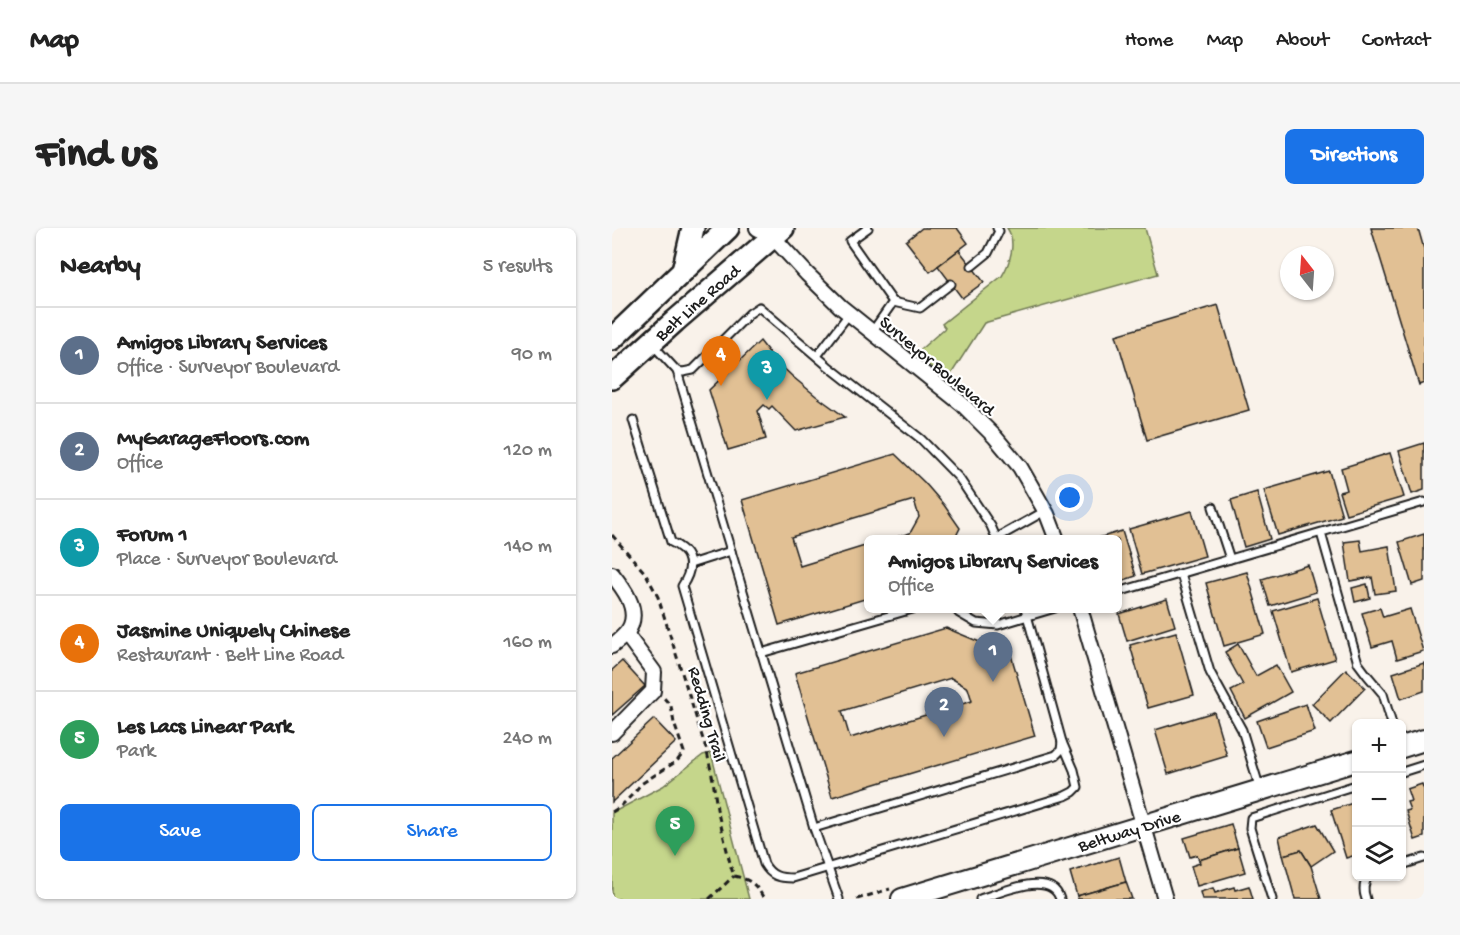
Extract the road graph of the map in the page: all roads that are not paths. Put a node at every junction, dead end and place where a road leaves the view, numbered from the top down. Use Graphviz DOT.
graph roads {
  1 [pos="693,228"];
  2 [pos="728,228"];
  3 [pos="868,228"];
  4 [pos="997,228"];
  5 [pos="770,230"];
  6 [pos="972,266"];
  7 [pos="682,271"];
  8 [pos="951,284"];
  9 [pos="893,302"];
  10 [pos="849,314"];
  11 [pos="872,332"];
  12 [pos="612,339"];
  13 [pos="651,343"];
  14 [pos="817,356"];
  15 [pos="677,371"];
  16 [pos="612,378"];
  17 [pos="633,420"];
  18 [pos="1424,502"];
  19 [pos="1213,507"];
  20 [pos="1045,511"];
  21 [pos="1321,532"];
  22 [pos="994,535"];
  23 [pos="1003,535"];
  24 [pos="1055,535"];
  25 [pos="731,551"];
  26 [pos="1230,560"];
  27 [pos="690,564"];
  28 [pos="612,574"];
  29 [pos="1180,574"];
  30 [pos="1122,591"];
  31 [pos="902,613"];
  32 [pos="958,613"];
  33 [pos="1024,613"];
  34 [pos="1026,613"];
  35 [pos="1081,613"];
  36 [pos="626,634"];
  37 [pos="612,646"];
  38 [pos="761,653"];
  39 [pos="1391,719"];
  40 [pos="612,733"];
  41 [pos="1424,740"];
  42 [pos="1062,742"];
  43 [pos="1406,745"];
  44 [pos="1352,762"];
  45 [pos="1424,765"];
  46 [pos="1406,770"];
  47 [pos="1352,786"];
  48 [pos="1261,791"];
  49 [pos="1144,825"];
  50 [pos="814,828"];
  51 [pos="1424,858"];
  52 [pos="1406,863"];
  53 [pos="828,867"];
  54 [pos="1366,881"];
  55 [pos="839,899"];
  56 [pos="902,899"];
  57 [pos="980,899"];
  58 [pos="1060,899"];
  59 [pos="1165,899"];
  60 [pos="1272,899"];
  61 [pos="1366,899"];
  1 -- 7 [label="main road"];
  2 -- 7 [label="main road, Belt Line Road"];
  3 -- 9 [label="lane"];
  4 -- 6 [label="lane"];
  5 -- 10 [label="street, Surveyor Boulevard"];
  5 -- 13 [label="main road, Belt Line Road"];
  7 -- 12 [label="main road, Belt Line Road"];
  8 -- 9 [label="lane"];
  9 -- 11 [label="lane"];
  10 -- 11 [label="street, Surveyor Boulevard"];
  10 -- 14 [label="lane"];
  11 -- 20 [label="street, Surveyor Boulevard"];
  13 -- 15 [label="lane"];
  13 -- 16 [label="main road, Belt Line Road"];
  14 -- 15 [label="lane"];
  14 -- 22 [label="lane"];
  15 -- 25 [label="lane"];
  17 -- 27 [label="lane"];
  18 -- 21 [label="lane"];
  19 -- 26 [label="lane"];
  20 -- 23 [label="lane"];
  20 -- 24 [label="street, Surveyor Boulevard"];
  21 -- 26 [label="lane"];
  21 -- 39 [label="lane"];
  25 -- 27 [label="lane"];
  25 -- 38 [label="lane"];
  26 -- 29 [label="lane"];
  27 -- 53 [label="lane"];
  28 -- 36 [label="street"];
  29 -- 30 [label="lane"];
  29 -- 48 [label="lane"];
  31 -- 38 [label="lane"];
  32 -- 33 [label="lane"];
  34 -- 42 [label="lane"];
  35 -- 49 [label="street"];
  36 -- 37 [label="street"];
  36 -- 40 [label="street"];
  38 -- 50 [label="lane"];
  41 -- 43 [label="street"];
  42 -- 50 [label="lane"];
  42 -- 53 [label="lane"];
  44 -- 48 [label="street, Beltway Drive"];
  45 -- 46 [label="lane"];
  47 -- 60 [label="lane"];
  48 -- 49 [label="street, Beltway Drive"];
  49 -- 56 [label="street, Beltway Drive"];
  49 -- 59 [label="street"];
  50 -- 53 [label="lane"];
  51 -- 52 [label="lane"];
  53 -- 55 [label="lane"];
  54 -- 61 [label="lane"];
  57 -- 58 [label="lane"];
}
